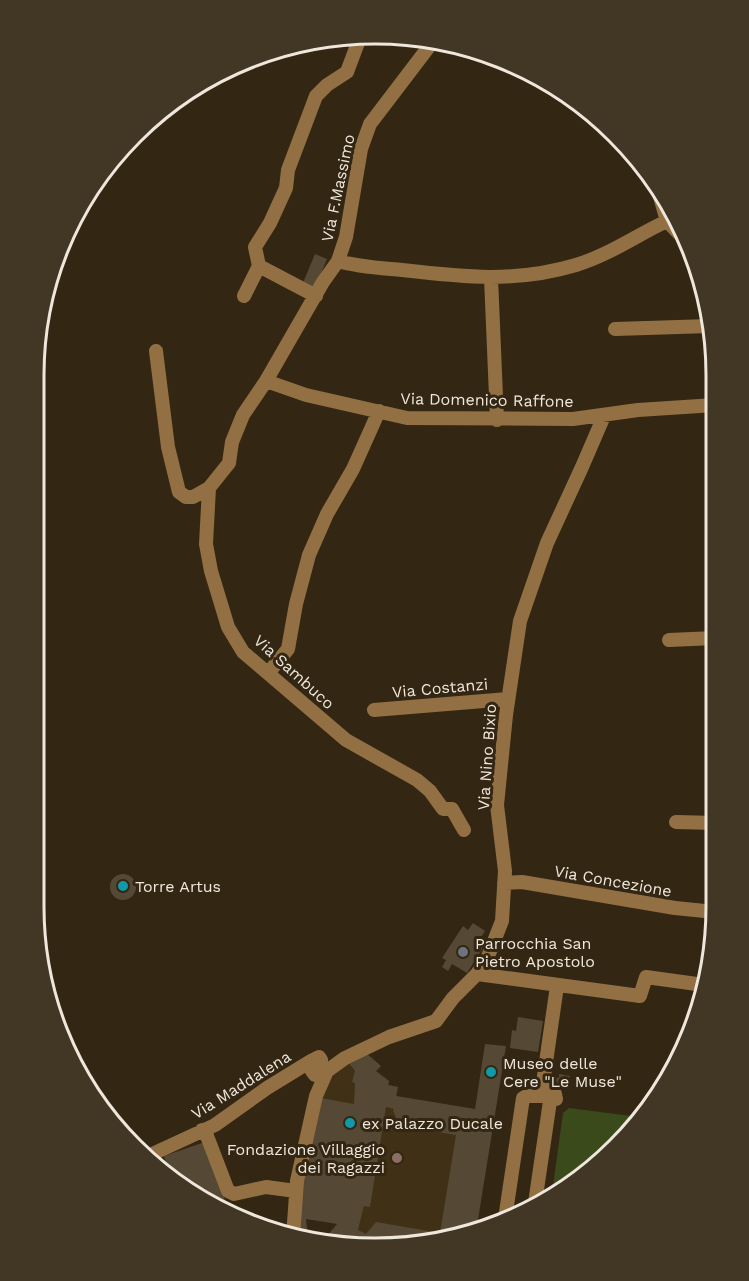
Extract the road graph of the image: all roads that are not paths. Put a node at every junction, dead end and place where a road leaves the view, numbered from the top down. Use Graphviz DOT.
graph roads {
  1 [pos="357,44"];
  2 [pos="427,48"];
  3 [pos="667,221"];
  4 [pos="338,261"];
  5 [pos="259,266"];
  6 [pos="491,278"];
  7 [pos="244,296"];
  8 [pos="316,296"];
  9 [pos="702,326"];
  10 [pos="615,329"];
  11 [pos="156,351"];
  12 [pos="266,381"];
  13 [pos="706,406"];
  14 [pos="379,411"];
  15 [pos="604,416"];
  16 [pos="497,420"];
  17 [pos="209,488"];
  18 [pos="706,638"];
  19 [pos="669,640"];
  20 [pos="269,672"];
  21 [pos="508,699"];
  22 [pos="374,710"];
  23 [pos="676,822"];
  24 [pos="706,823"];
  25 [pos="464,830"];
  26 [pos="504,883"];
  27 [pos="706,911"];
  28 [pos="477,974"];
  29 [pos="696,985"];
  30 [pos="557,986"];
  31 [pos="327,1071"];
  32 [pos="549,1097"];
  33 [pos="202,1130"];
  34 [pos="154,1153"];
  35 [pos="296,1191"];
  36 [pos="535,1196"];
  37 [pos="506,1210"];
  38 [pos="294,1227"];
  1 -- 5 [label="street"];
  2 -- 4 [label="street, Via F.Massimo"];
  3 -- 6 [label="street"];
  4 -- 6 [label="street"];
  4 -- 8 [label="street, Via F.Massimo"];
  5 -- 7 [label="street"];
  5 -- 8 [label="street"];
  6 -- 16 [label="street"];
  8 -- 12 [label="street, Via F.Massimo"];
  9 -- 10 [label="street"];
  11 -- 17 [label="street"];
  12 -- 14 [label="street, Via Domenico Raffone"];
  12 -- 17 [label="street"];
  13 -- 15 [label="street, Via Domenico Raffone"];
  14 -- 16 [label="street, Via Domenico Raffone"];
  14 -- 20 [label="street"];
  15 -- 16 [label="street, Via Domenico Raffone"];
  15 -- 21 [label="street, Via Nino Bixio"];
  17 -- 20 [label="street, Via Sambuco"];
  18 -- 19 [label="street"];
  20 -- 25 [label="street, Via Sambuco"];
  21 -- 22 [label="street, Via Costanzi"];
  21 -- 26 [label="street, Via Nino Bixio"];
  23 -- 24 [label="street"];
  26 -- 27 [label="street, Via Concezione"];
  26 -- 28 [label="street, Via Nino Bixio"];
  28 -- 30 [label="street"];
  28 -- 31 [label="street, Via Nino Bixio"];
  29 -- 30 [label="street"];
  30 -- 32 [label="street"];
  31 -- 33 [label="street, Via Maddalena"];
  31 -- 35 [label="street"];
  32 -- 36 [label="street"];
  32 -- 37 [label="street"];
  33 -- 34 [label="street, Via Maddalena"];
  33 -- 35 [label="street"];
  35 -- 38 [label="street"];
}
